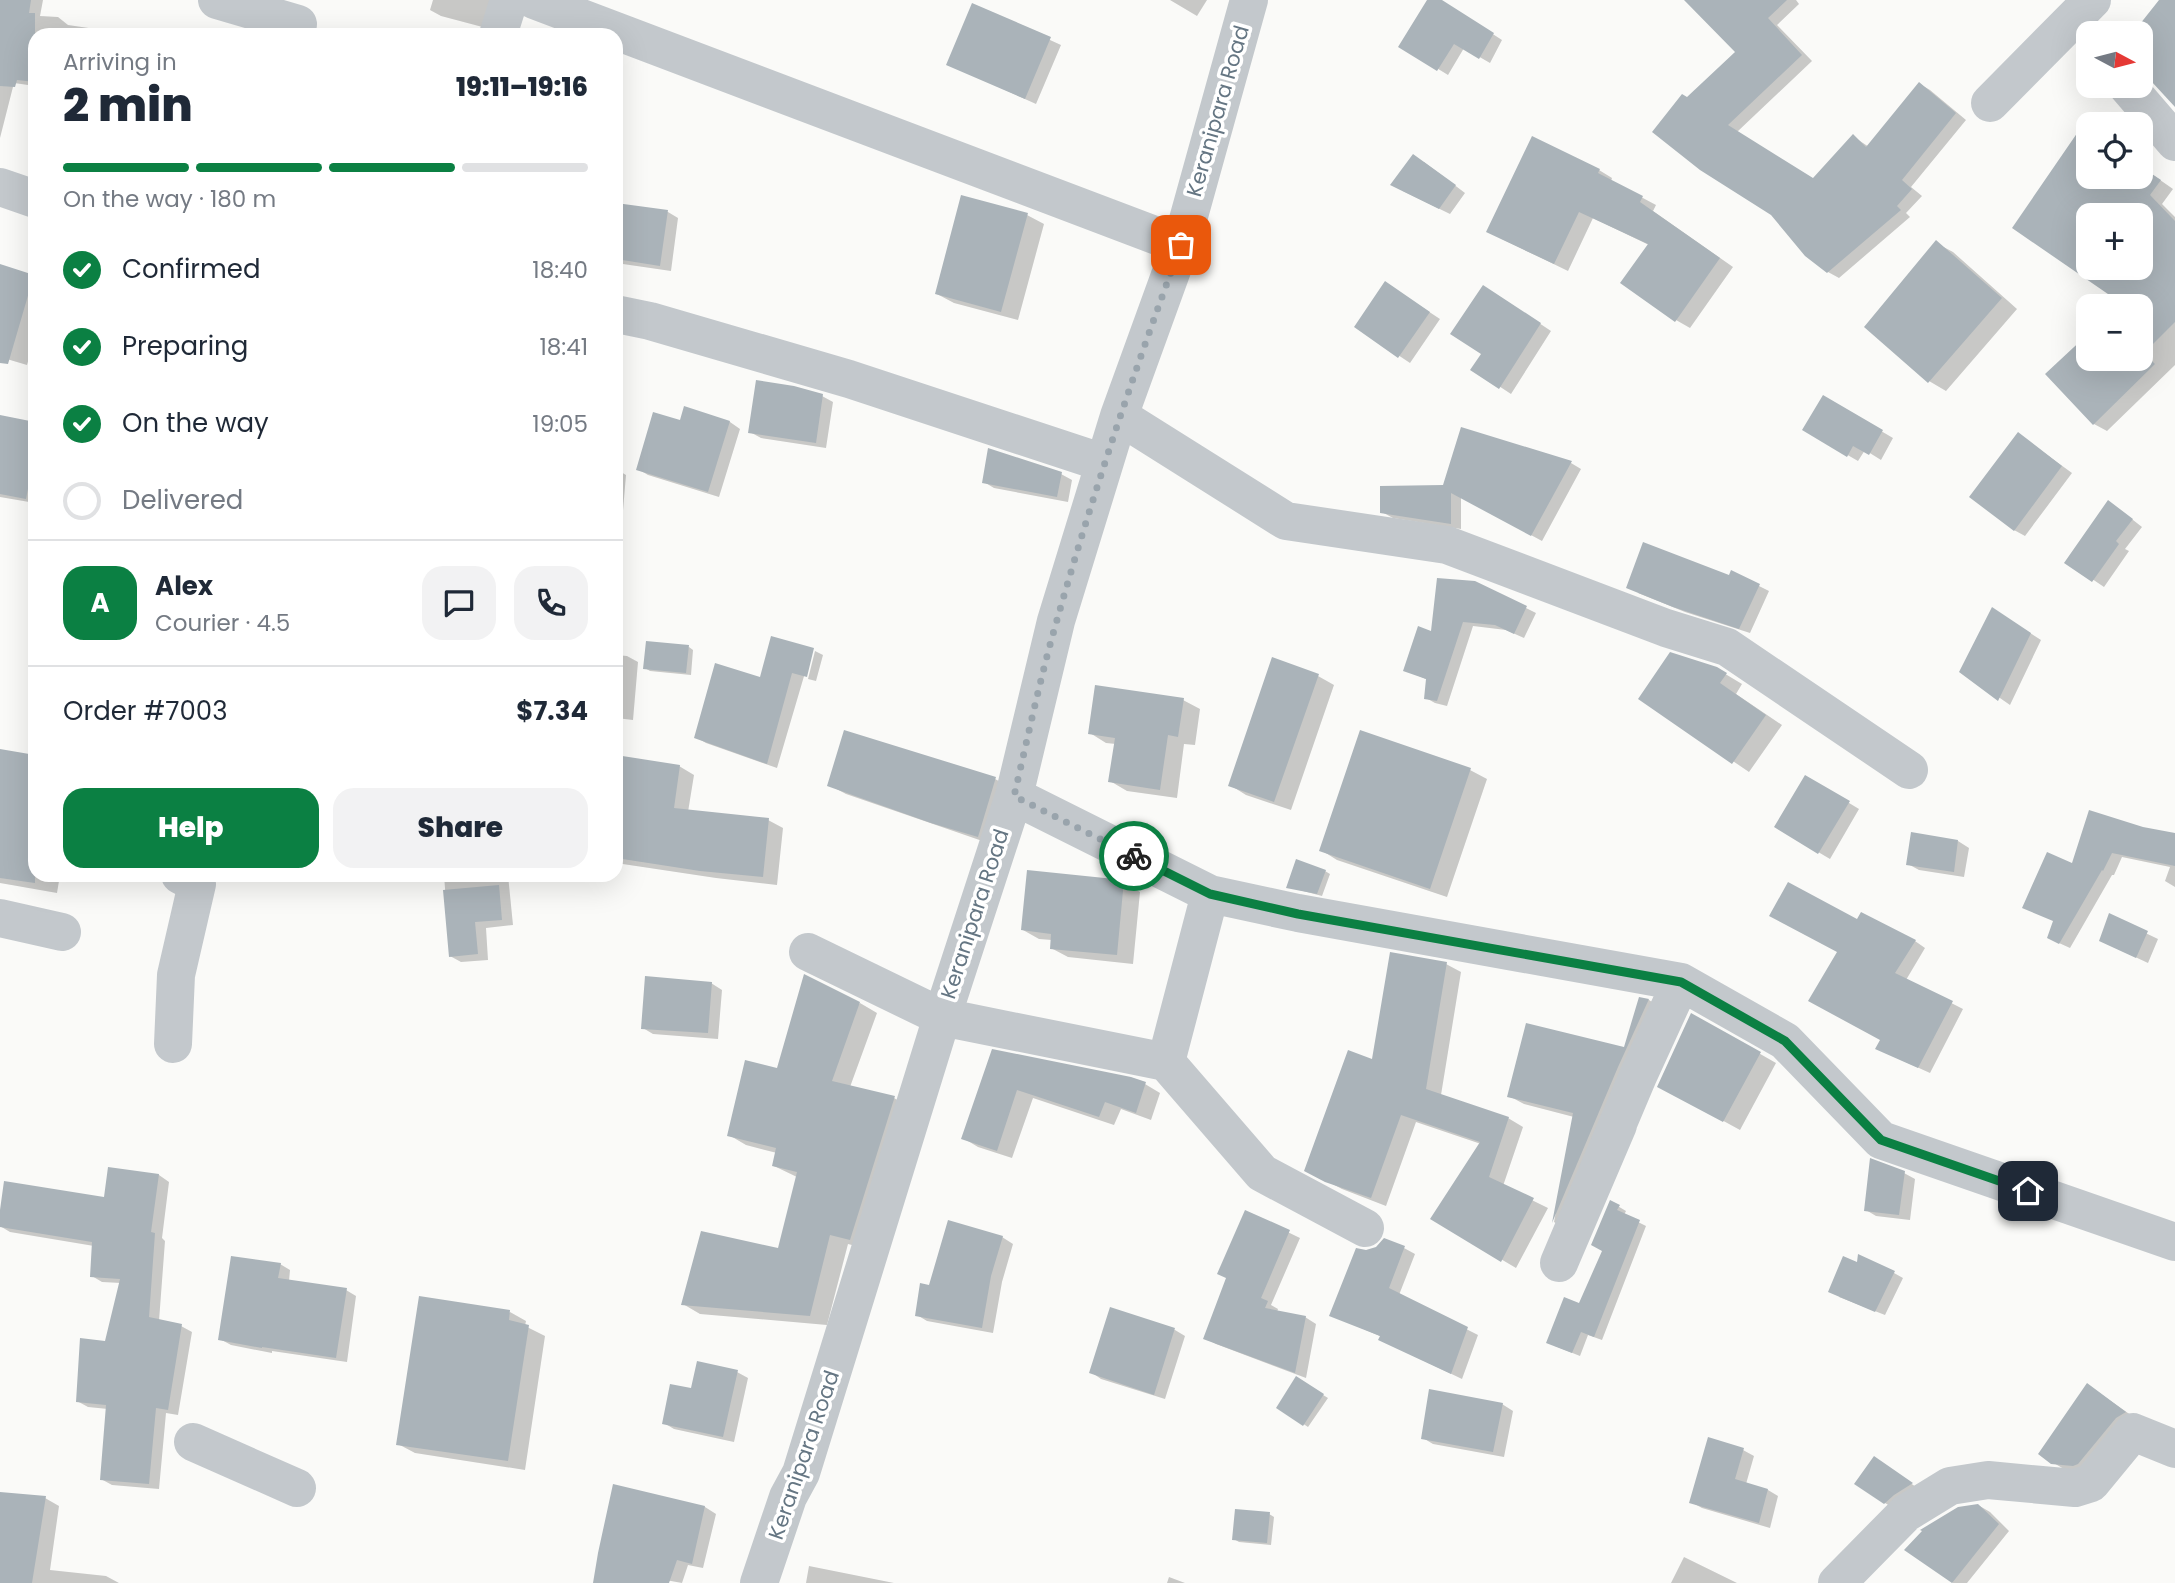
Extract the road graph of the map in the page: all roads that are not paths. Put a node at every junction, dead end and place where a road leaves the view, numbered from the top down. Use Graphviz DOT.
graph roads {
  1 [pos="217,0"];
  2 [pos="509,0"];
  3 [pos="534,0"];
  4 [pos="1249,0"];
  5 [pos="2075,15"];
  6 [pos="300,20"];
  7 [pos="500,28"];
  8 [pos="608,28"];
  9 [pos="623,34"];
  10 [pos="2137,98"];
  11 [pos="1990,103"];
  12 [pos="2175,142"];
  13 [pos="0,187"];
  14 [pos="28,197"];
  15 [pos="1181,245"];
  16 [pos="623,315"];
  17 [pos="1119,416"];
  18 [pos="1104,463"];
  19 [pos="1909,770"];
  20 [pos="1014,796"];
  21 [pos="193,882"];
  22 [pos="1210,894"];
  23 [pos="0,918"];
  24 [pos="62,932"];
  25 [pos="807,952"];
  26 [pos="1681,982"];
  27 [pos="942,1017"];
  28 [pos="173,1044"];
  29 [pos="1166,1062"];
  30 [pos="1618,1125"];
  31 [pos="1365,1228"];
  32 [pos="2175,1242"];
  33 [pos="194,1442"];
  34 [pos="2175,1449"];
  35 [pos="297,1488"];
  36 [pos="759,1583"];
  37 [pos="1837,1583"];
  1 -- 6 [label="street"];
  2 -- 7 [label="street"];
  3 -- 8 [label="street"];
  4 -- 15 [label="street, Keranipara Road"];
  5 -- 11 [label="street"];
  9 -- 15 [label="street"];
  10 -- 12 [label="street"];
  13 -- 14 [label="street"];
  15 -- 17 [label="street, Keranipara Road"];
  16 -- 18 [label="street"];
  17 -- 18 [label="street, Keranipara Road"];
  17 -- 19 [label="street"];
  18 -- 20 [label="street, Keranipara Road"];
  20 -- 22 [label="street"];
  20 -- 27 [label="street, Keranipara Road"];
  21 -- 28 [label="street"];
  22 -- 26 [label="street"];
  22 -- 29 [label="street"];
  23 -- 24 [label="street"];
  25 -- 27 [label="street"];
  26 -- 30 [label="street"];
  26 -- 32 [label="street"];
  27 -- 29 [label="street"];
  27 -- 36 [label="street, Keranipara Road"];
  29 -- 31 [label="street"];
  33 -- 35 [label="street"];
  34 -- 37 [label="street"];
}
